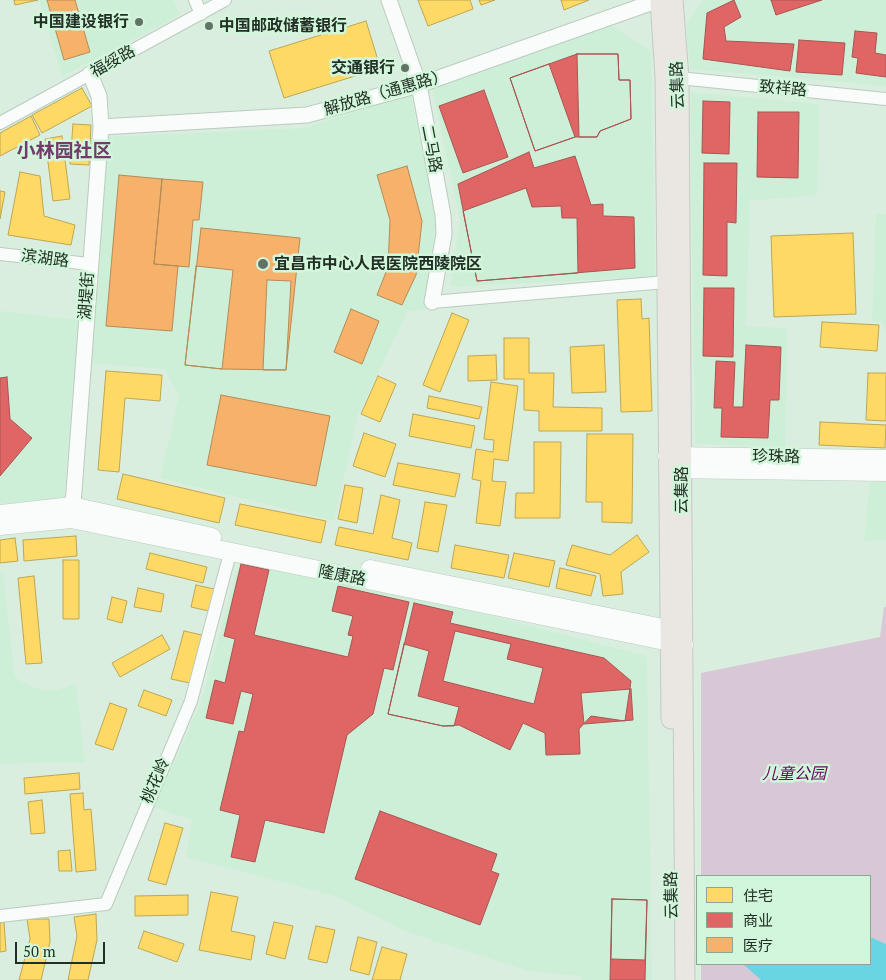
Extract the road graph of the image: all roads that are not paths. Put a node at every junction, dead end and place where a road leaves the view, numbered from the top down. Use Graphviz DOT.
graph roads {
  1 [pos="195,0"];
  2 [pos="226,0"];
  3 [pos="389,0"];
  4 [pos="660,0"];
  5 [pos="673,0"];
  6 [pos="201,14"];
  7 [pos="90,74"];
  8 [pos="679,78"];
  9 [pos="419,85"];
  10 [pos="886,99"];
  11 [pos="0,123"];
  12 [pos="101,127"];
  13 [pos="0,254"];
  14 [pos="89,264"];
  15 [pos="666,282"];
  16 [pos="432,302"];
  17 [pos="886,459"];
  18 [pos="675,462"];
  19 [pos="886,472"];
  20 [pos="72,513"];
  21 [pos="0,514"];
  22 [pos="0,526"];
  23 [pos="230,553"];
  24 [pos="677,637"];
  25 [pos="0,916"];
  26 [pos="673,980"];
  27 [pos="684,980"];
  1 -- 6 [label="street"];
  2 -- 6 [label="street, 福绥路"];
  3 -- 9 [label="street, 二马路"];
  4 -- 9 [label="street, 解放路（通惠路）"];
  4 -- 15 [label="main road, 云集路"];
  5 -- 8 [label="main road, 云集路"];
  6 -- 7 [label="street, 福绥路"];
  7 -- 11 [label="street, 福绥路"];
  7 -- 12 [label="street, 湖堤街"];
  8 -- 10 [label="street, 致祥路"];
  8 -- 18 [label="main road, 云集路"];
  9 -- 12 [label="street, 解放路（通惠路）"];
  9 -- 16 [label="street, 二马路"];
  12 -- 14 [label="street, 湖堤街"];
  13 -- 14 [label="street, 滨湖路"];
  14 -- 20 [label="street, 湖堤街"];
  15 -- 16 [label="street"];
  15 -- 18 [label="main road, 云集路"];
  17 -- 18 [label="main road, 珍珠路"];
  18 -- 19 [label="main road, 珍珠路"];
  18 -- 24 [label="main road, 云集路"];
  20 -- 21 [label="main road, 隆康路"];
  20 -- 22 [label="main road, 隆康路"];
  20 -- 23 [label="main road, 隆康路"];
  20 -- 24 [label="main road, 隆康路"];
  23 -- 24 [label="main road, 隆康路"];
  23 -- 25 [label="street, 桃花岭"];
  24 -- 26 [label="main road, 云集路"];
  24 -- 27 [label="main road, 云集路"];
}
